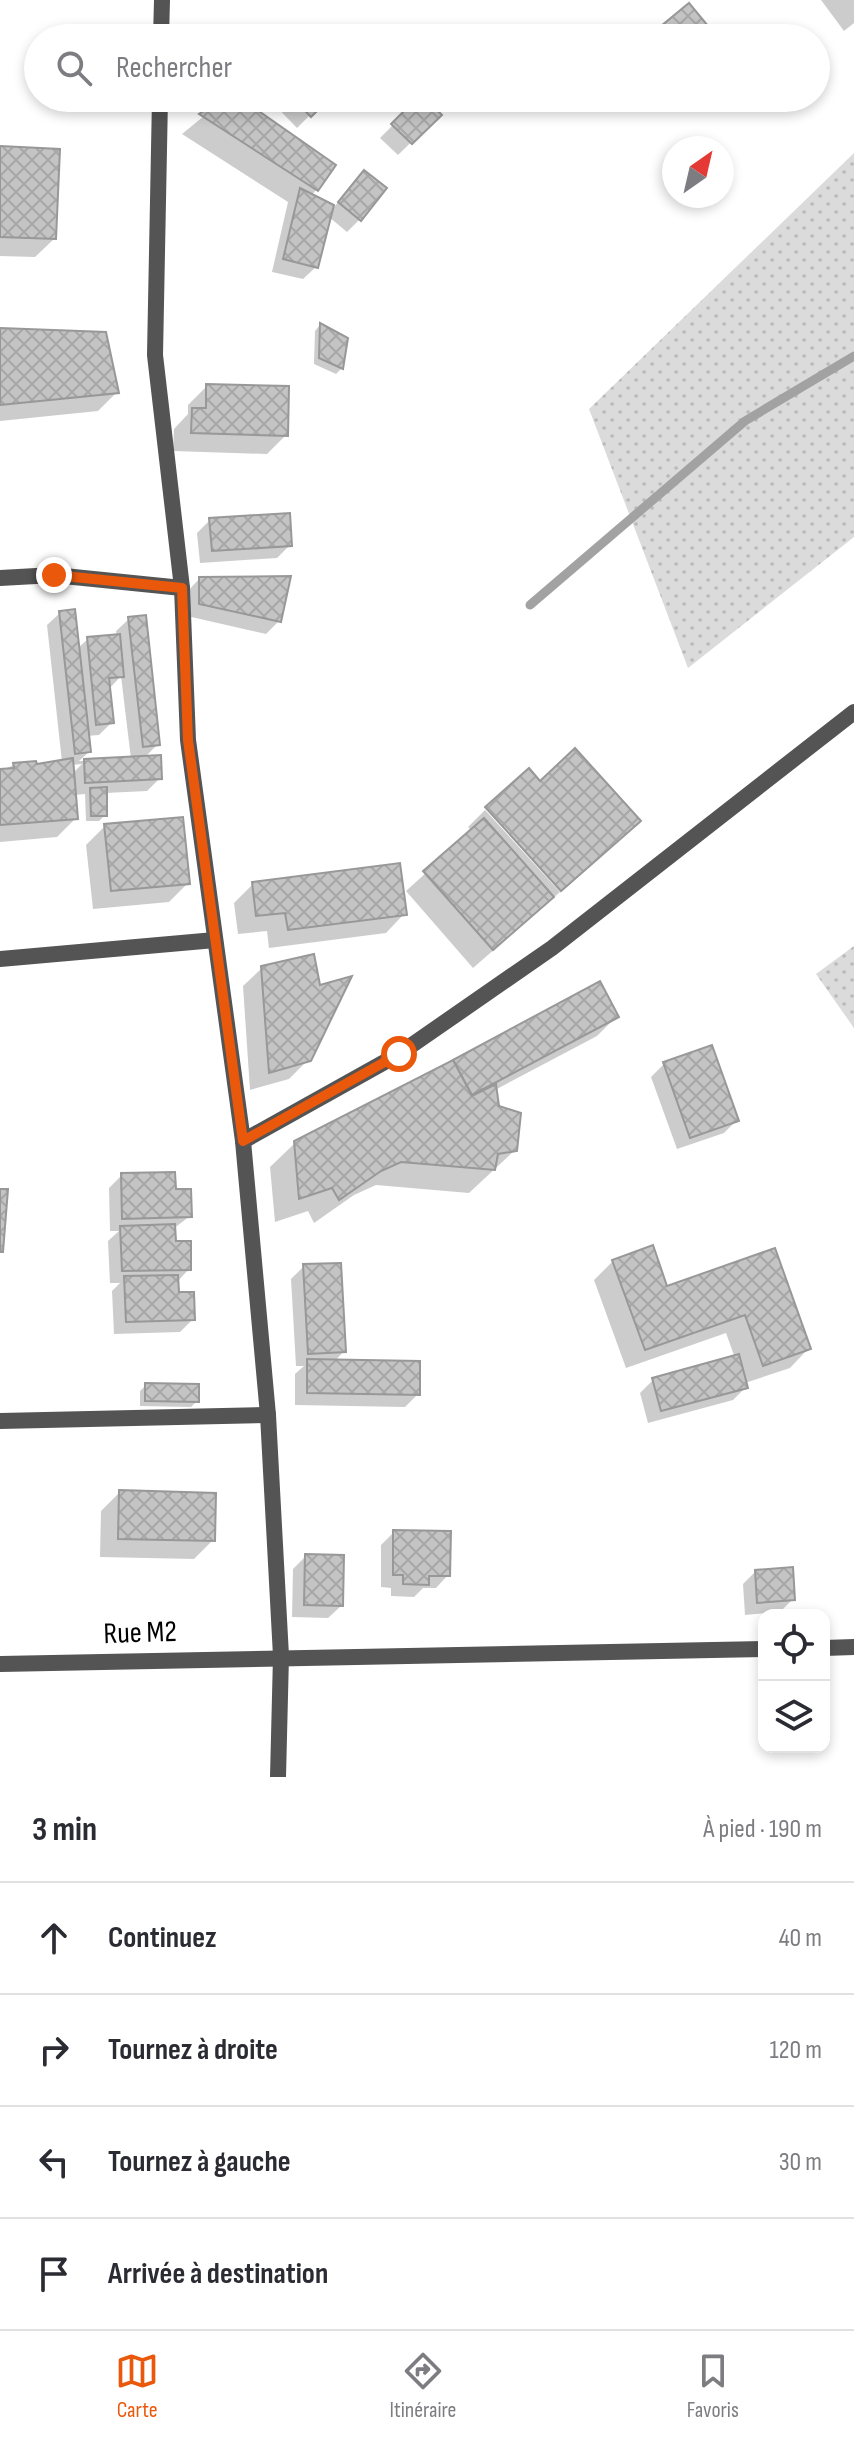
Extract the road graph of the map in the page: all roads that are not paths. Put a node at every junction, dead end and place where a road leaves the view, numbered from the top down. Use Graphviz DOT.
graph roads {
  1 [pos="162,0"];
  2 [pos="161,24"];
  3 [pos="160,112"];
  4 [pos="0,578"];
  5 [pos="182,588"];
  6 [pos="854,712"];
  7 [pos="215,940"];
  8 [pos="0,959"];
  9 [pos="243,1141"];
  10 [pos="268,1415"];
  11 [pos="0,1421"];
  12 [pos="854,1647"];
  13 [pos="830,1648"];
  14 [pos="758,1649"];
  15 [pos="281,1656"];
  16 [pos="0,1664"];
  17 [pos="278,1777"];
  1 -- 2 [label="street"];
  3 -- 5 [label="street"];
  4 -- 5 [label="street"];
  5 -- 7 [label="street"];
  6 -- 9 [label="street"];
  7 -- 8 [label="street"];
  7 -- 9 [label="street"];
  9 -- 10 [label="street"];
  10 -- 11 [label="street"];
  10 -- 15 [label="street"];
  12 -- 13 [label="street"];
  14 -- 15 [label="street, Rue M2"];
  15 -- 16 [label="street, Rue M2"];
  15 -- 17 [label="street"];
}
